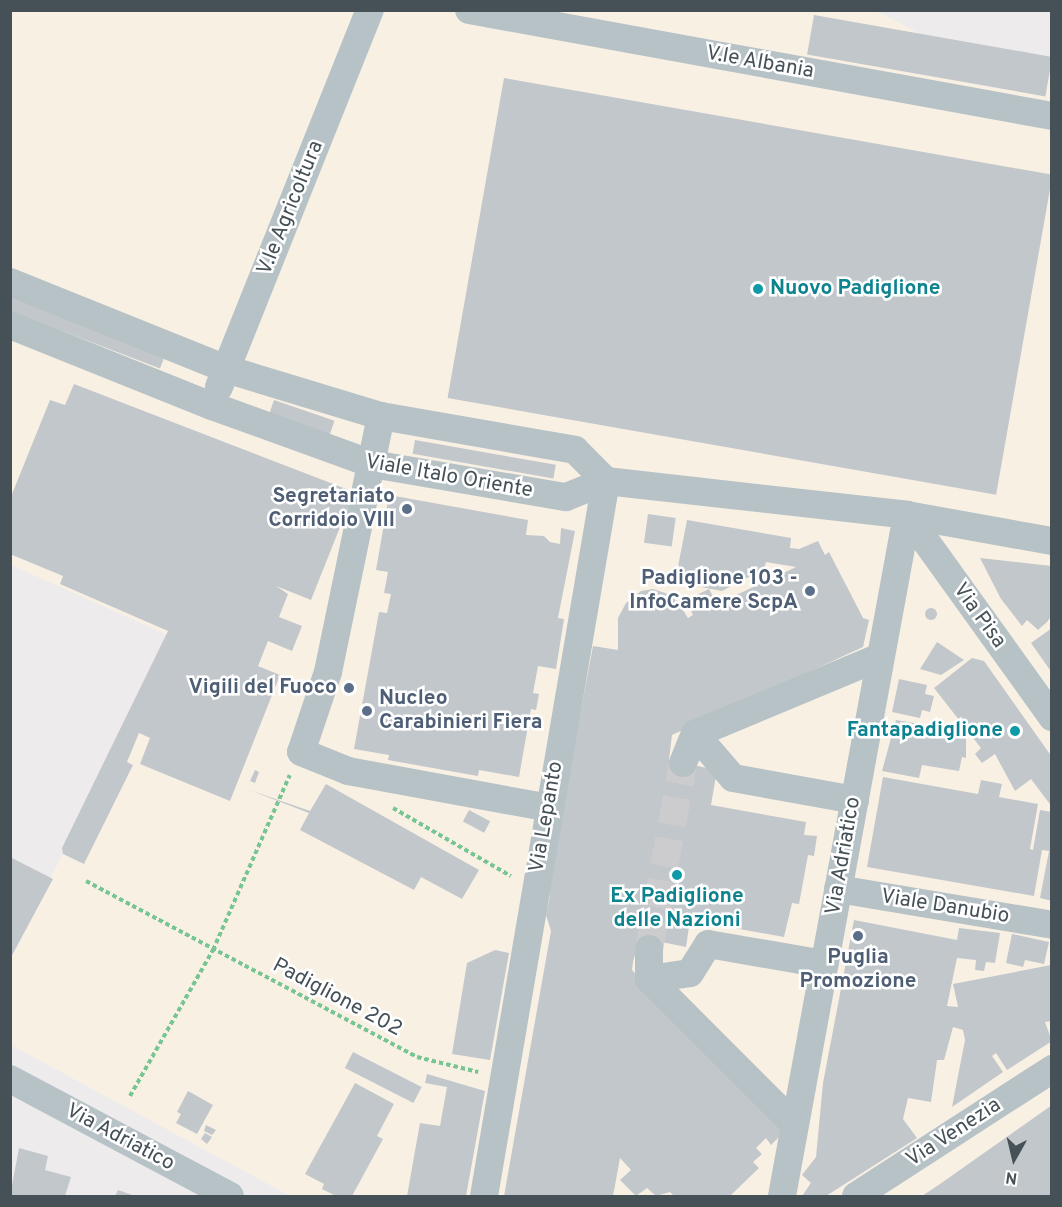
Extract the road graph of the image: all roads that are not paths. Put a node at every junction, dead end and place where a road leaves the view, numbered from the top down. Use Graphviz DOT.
graph roads {
  1 [pos="370,10"];
  2 [pos="468,10"];
  3 [pos="1052,116"];
  4 [pos="10,282"];
  5 [pos="10,325"];
  6 [pos="226,369"];
  7 [pos="212,406"];
  8 [pos="381,416"];
  9 [pos="372,464"];
  10 [pos="606,481"];
  11 [pos="907,515"];
  12 [pos="1052,541"];
  13 [pos="880,657"];
  14 [pos="1052,717"];
  15 [pos="695,734"];
  16 [pos="683,763"];
  17 [pos="855,800"];
  18 [pos="549,808"];
  19 [pos="838,889"];
  20 [pos="1052,925"];
  21 [pos="649,949"];
  22 [pos="824,963"];
  23 [pos="649,979"];
  24 [pos="1052,1069"];
  25 [pos="10,1079"];
  26 [pos="795,1125"];
  27 [pos="230,1197"];
  28 [pos="484,1197"];
  29 [pos="782,1197"];
  30 [pos="856,1197"];
  1 -- 6 [label="street, V.le Agricoltura"];
  2 -- 3 [label="street, V.le Albania"];
  4 -- 6 [label="street"];
  5 -- 7 [label="street, Viale Italo Oriente"];
  6 -- 7 [label="street, V.le Agricoltura"];
  6 -- 8 [label="street"];
  7 -- 9 [label="street, Viale Italo Oriente"];
  8 -- 9 [label="street"];
  8 -- 10 [label="street"];
  9 -- 10 [label="street, Viale Italo Oriente"];
  9 -- 18 [label="street"];
  10 -- 11 [label="street, Viale Italo Oriente"];
  10 -- 18 [label="street, Via Lepanto"];
  11 -- 12 [label="street, Viale Italo Oriente"];
  11 -- 13 [label="street, Via Adriatico"];
  11 -- 14 [label="street, Via Pisa"];
  13 -- 15 [label="street"];
  13 -- 17 [label="street, Via Adriatico"];
  15 -- 16 [label="street"];
  15 -- 17 [label="street"];
  17 -- 19 [label="street, Via Adriatico"];
  18 -- 28 [label="street, Via Lepanto"];
  19 -- 20 [label="street, Viale Danubio"];
  19 -- 22 [label="street, Via Adriatico"];
  21 -- 23 [label="street"];
  22 -- 23 [label="street"];
  22 -- 26 [label="street, Via Adriatico"];
  23 -- 26 [label="street"];
  24 -- 30 [label="street, Via Venezia"];
  25 -- 27 [label="street, Via Adriatico"];
  26 -- 29 [label="street, Via Adriatico"];
}
